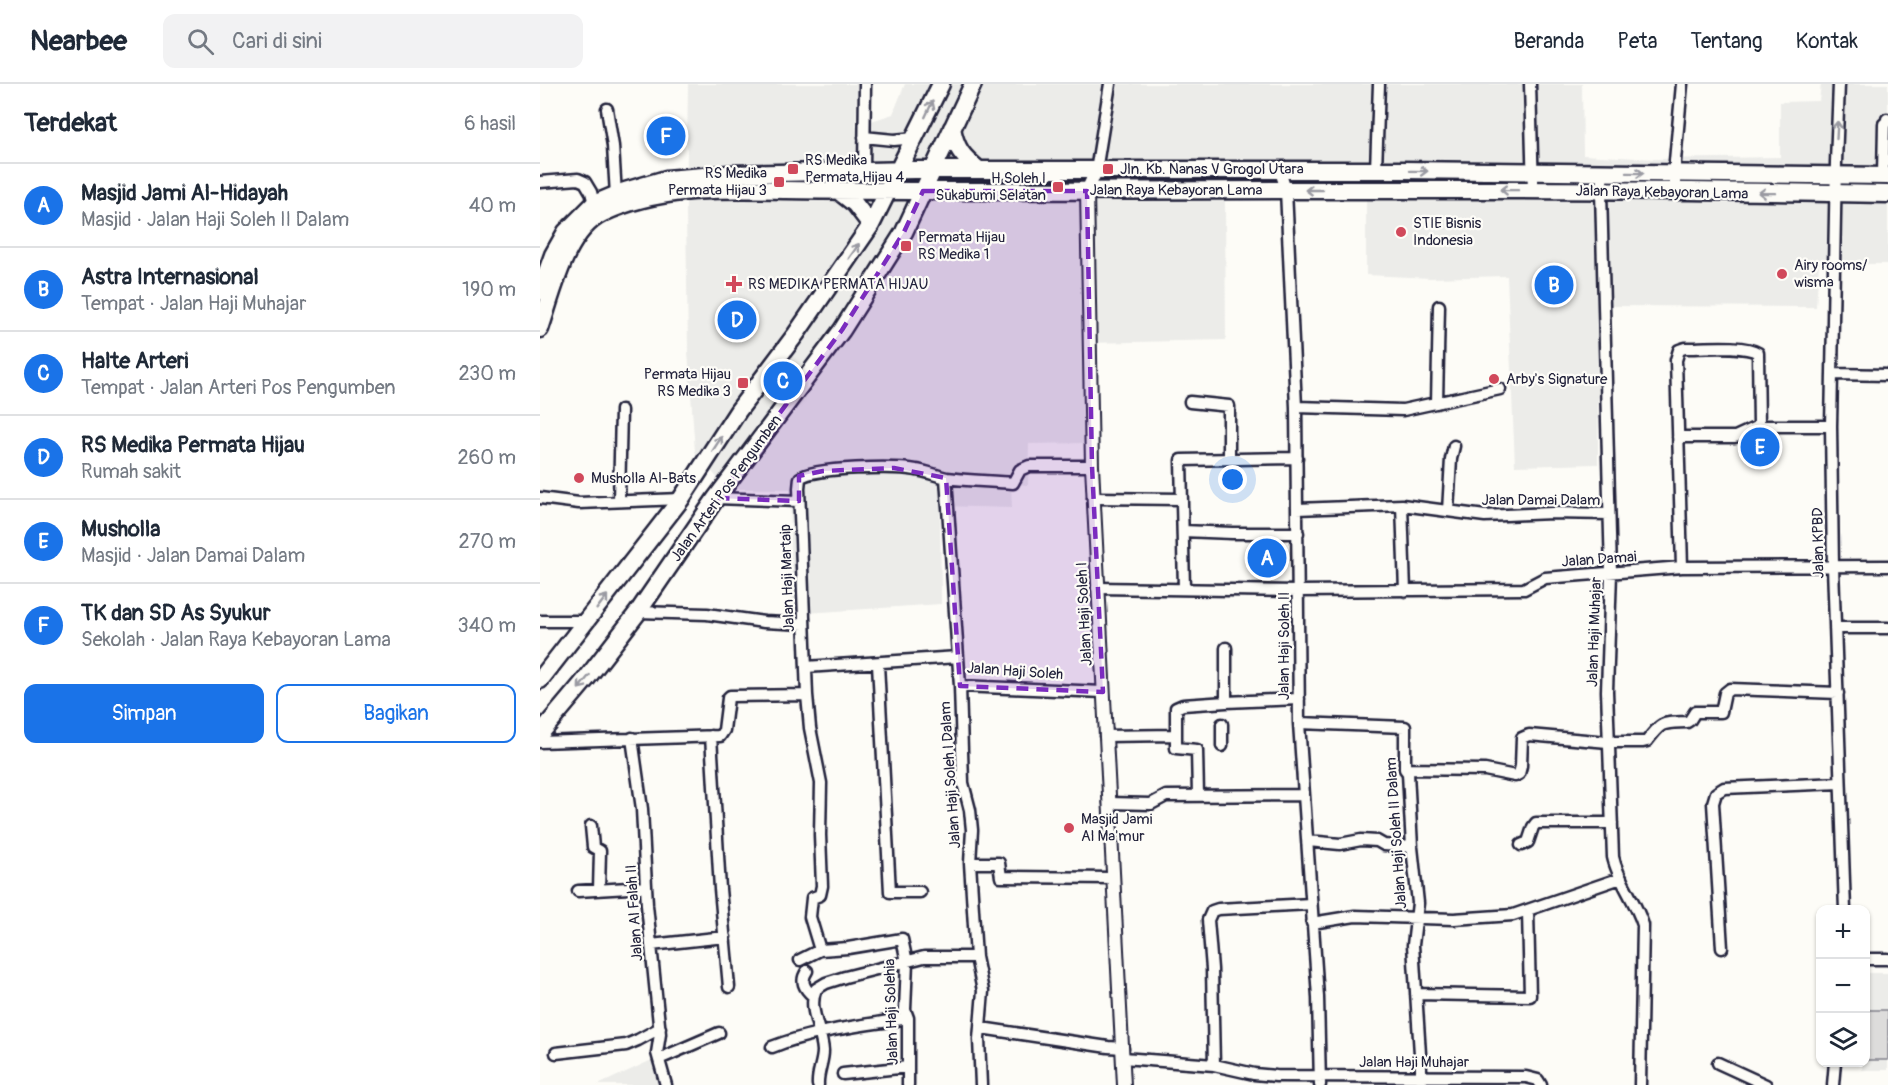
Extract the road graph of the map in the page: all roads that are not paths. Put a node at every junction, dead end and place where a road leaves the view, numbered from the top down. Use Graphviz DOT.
graph roads {
  1 [pos="865,84"];
  2 [pos="941,84"];
  3 [pos="973,84"];
  4 [pos="1110,84"];
  5 [pos="1379,84"];
  6 [pos="1530,84"];
  7 [pos="1682,84"];
  8 [pos="1839,84"];
  9 [pos="607,109"];
  10 [pos="1887,119"];
  11 [pos="952,128"];
  12 [pos="864,137"];
  13 [pos="915,138"];
  14 [pos="979,170"];
  15 [pos="864,171"];
  16 [pos="898,171"];
  17 [pos="931,171"];
  18 [pos="1005,171"];
  19 [pos="1096,171"];
  20 [pos="1149,171"];
  21 [pos="1172,171"];
  22 [pos="1217,171"];
  23 [pos="1280,171"];
  24 [pos="1376,171"];
  25 [pos="1534,172"];
  26 [pos="1603,173"];
  27 [pos="1675,174"];
  28 [pos="1799,175"];
  29 [pos="1836,175"];
  30 [pos="1886,176"];
  31 [pos="540,182"];
  32 [pos="837,190"];
  33 [pos="890,190"];
  34 [pos="1149,190"];
  35 [pos="1172,190"];
  36 [pos="1216,190"];
  37 [pos="1286,190"];
  38 [pos="1533,190"];
  39 [pos="923,191"];
  40 [pos="1005,191"];
  41 [pos="1087,191"];
  42 [pos="1601,191"];
  43 [pos="1675,192"];
  44 [pos="1836,193"];
  45 [pos="1799,194"];
  46 [pos="1888,194"];
  47 [pos="616,195"];
  48 [pos="594,204"];
  49 [pos="872,225"];
  50 [pos="540,291"];
  51 [pos="1439,306"];
  52 [pos="540,329"];
  53 [pos="1833,374"];
  54 [pos="1888,375"];
  55 [pos="1500,389"];
  56 [pos="1190,402"];
  57 [pos="1437,404"];
  58 [pos="1296,407"];
  59 [pos="621,410"];
  60 [pos="1759,426"];
  61 [pos="1831,426"];
  62 [pos="1678,437"];
  63 [pos="1454,446"];
  64 [pos="1297,458"];
  65 [pos="1229,459"];
  66 [pos="1092,466"];
  67 [pos="946,478"];
  68 [pos="540,498"];
  69 [pos="716,498"];
  70 [pos="1093,498"];
  71 [pos="681,499"];
  72 [pos="1182,499"];
  73 [pos="619,501"];
  74 [pos="799,501"];
  75 [pos="1402,505"];
  76 [pos="1297,509"];
  77 [pos="1448,511"];
  78 [pos="1609,514"];
  79 [pos="1183,531"];
  80 [pos="1298,532"];
  81 [pos="1888,566"];
  82 [pos="1682,567"];
  83 [pos="1833,567"];
  84 [pos="1611,573"];
  85 [pos="1097,588"];
  86 [pos="1184,588"];
  87 [pos="1298,591"];
  88 [pos="1405,591"];
  89 [pos="638,612"];
  90 [pos="540,621"];
  91 [pos="587,621"];
  92 [pos="804,624"];
  93 [pos="1835,628"];
  94 [pos="1888,628"];
  95 [pos="1226,648"];
  96 [pos="958,657"];
  97 [pos="878,664"];
  98 [pos="806,668"];
  99 [pos="540,681"];
  100 [pos="960,686"];
  101 [pos="1102,692"];
  102 [pos="1838,693"];
  103 [pos="807,695"];
  104 [pos="1299,699"];
  105 [pos="1226,702"];
  106 [pos="1299,723"];
  107 [pos="1221,724"];
  108 [pos="540,734"];
  109 [pos="1176,735"];
  110 [pos="711,736"];
  111 [pos="1105,736"];
  112 [pos="632,738"];
  113 [pos="540,742"];
  114 [pos="1608,742"];
  115 [pos="1221,746"];
  116 [pos="1405,769"];
  117 [pos="1840,783"];
  118 [pos="1198,795"];
  119 [pos="1304,795"];
  120 [pos="1109,804"];
  121 [pos="1612,823"];
  122 [pos="591,826"];
  123 [pos="1308,841"];
  124 [pos="1521,845"];
  125 [pos="1412,847"];
  126 [pos="970,863"];
  127 [pos="1113,878"];
  128 [pos="1621,878"];
  129 [pos="646,886"];
  130 [pos="599,890"];
  131 [pos="578,891"];
  132 [pos="920,892"];
  133 [pos="1311,904"];
  134 [pos="1845,905"];
  135 [pos="1528,911"];
  136 [pos="1415,918"];
  137 [pos="1312,923"];
  138 [pos="725,937"];
  139 [pos="651,945"];
  140 [pos="1722,948"];
  141 [pos="820,950"];
  142 [pos="976,957"];
  143 [pos="1870,959"];
  144 [pos="1888,959"];
  145 [pos="800,960"];
  146 [pos="907,962"];
  147 [pos="807,971"];
  148 [pos="729,987"];
  149 [pos="1416,994"];
  150 [pos="813,996"];
  151 [pos="908,1018"];
  152 [pos="660,1028"];
  153 [pos="981,1028"];
  154 [pos="718,1033"];
  155 [pos="820,1033"];
  156 [pos="772,1047"];
  157 [pos="556,1053"];
  158 [pos="1123,1053"];
  159 [pos="659,1059"];
  160 [pos="1718,1063"];
  161 [pos="1214,1065"];
  162 [pos="908,1067"];
  163 [pos="1835,1067"];
  164 [pos="843,1074"];
  165 [pos="1320,1081"];
  166 [pos="1422,1081"];
  167 [pos="666,1085"];
  168 [pos="818,1085"];
  169 [pos="908,1085"];
  170 [pos="981,1085"];
  171 [pos="1124,1085"];
  172 [pos="1541,1085"];
  173 [pos="1640,1085"];
  174 [pos="1766,1085"];
  175 [pos="1833,1085"];
  1 -- 12 [label="street"];
  13 -- 2 [label="main road, Jalan Arteri Pos Pengumben, one-way"];
  3 -- 11 [label="main road, Jalan Arteri Pos Pengumben"];
  4 -- 19 [label="street"];
  5 -- 24 [label="street"];
  6 -- 25 [label="street"];
  7 -- 27 [label="street"];
  29 -- 8 [label="street, Jalan KPBD, one-way"];
  9 -- 47 [label="street"];
  10 -- 30 [label="street"];
  11 -- 14 [label="main road"];
  11 -- 17 [label="main road, Jalan Arteri Pos Pengumben"];
  12 -- 13 [label="street"];
  12 -- 15 [label="street"];
  13 -- 16 [label="main road, Jalan Arteri Pos Pengumben"];
  14 -- 17 [label="main road, Jalan Raya Kebayoran Lama"];
  14 -- 18 [label="main road, Jalan Raya Kebayoran Lama"];
  15 -- 16 [label="main road, Jalan Raya Kebayoran Lama"];
  15 -- 47 [label="main road, Jalan Raya Kebayoran Lama"];
  16 -- 17 [label="main road, Jalan Raya Kebayoran Lama"];
  16 -- 33 [label="main road, Jalan Arteri Pos Pengumben"];
  17 -- 39 [label="main road, Jalan Arteri Pos Pengumben"];
  18 -- 19 [label="main road, Jalan Raya Kebayoran Lama"];
  18 -- 40 [label="main road"];
  19 -- 20 [label="main road, Jalan Raya Kebayoran Lama"];
  19 -- 41 [label="street, Jalan Haji Soleh I"];
  20 -- 21 [label="main road, Jalan Raya Kebayoran Lama"];
  20 -- 34 [label="main road"];
  21 -- 22 [label="main road, Jalan Raya Kebayoran Lama"];
  21 -- 35 [label="main road"];
  22 -- 23 [label="main road, Jalan Raya Kebayoran Lama"];
  22 -- 36 [label="main road"];
  23 -- 24 [label="main road, Jalan Raya Kebayoran Lama"];
  23 -- 37 [label="street, Jalan Haji Soleh II"];
  24 -- 25 [label="main road, Jalan Raya Kebayoran Lama, one-way"];
  25 -- 26 [label="main road, Jalan Raya Kebayoran Lama"];
  25 -- 38 [label="street"];
  26 -- 27 [label="main road, Jalan Raya Kebayoran Lama, one-way"];
  26 -- 42 [label="street, Jalan Haji Muhajar"];
  27 -- 28 [label="main road, Jalan Raya Kebayoran Lama"];
  27 -- 43 [label="street"];
  28 -- 29 [label="main road, Jalan Raya Kebayoran Lama"];
  28 -- 45 [label="main road"];
  29 -- 30 [label="main road, Jalan Raya Kebayoran Lama"];
  29 -- 44 [label="street, Jalan KPBD"];
  31 -- 48 [label="street"];
  32 -- 33 [label="main road, Jalan Raya Kebayoran Lama"];
  32 -- 49 [label="main road"];
  32 -- 52 [label="main road, Jalan Raya Kebayoran Lama"];
  33 -- 39 [label="main road, Jalan Raya Kebayoran Lama"];
  33 -- 49 [label="main road, Jalan Arteri Pos Pengumben"];
  34 -- 35 [label="main road, Jalan Raya Kebayoran Lama"];
  34 -- 41 [label="main road, Jalan Raya Kebayoran Lama"];
  35 -- 36 [label="main road, Jalan Raya Kebayoran Lama"];
  36 -- 37 [label="main road, Jalan Raya Kebayoran Lama"];
  38 -- 37 [label="main road, Jalan Raya Kebayoran Lama, one-way"];
  37 -- 58 [label="street, Jalan Haji Soleh II"];
  38 -- 42 [label="main road, Jalan Raya Kebayoran Lama"];
  39 -- 40 [label="main road, Jalan Raya Kebayoran Lama"];
  39 -- 69 [label="main road, Jalan Arteri Pos Pengumben"];
  40 -- 41 [label="main road, Jalan Raya Kebayoran Lama"];
  41 -- 66 [label="street, Jalan Haji Soleh I"];
  42 -- 43 [label="main road, Jalan Raya Kebayoran Lama"];
  42 -- 78 [label="street, Jalan Haji Muhajar"];
  45 -- 43 [label="main road, Jalan Raya Kebayoran Lama, one-way"];
  44 -- 45 [label="main road, Jalan Raya Kebayoran Lama"];
  44 -- 46 [label="main road, Jalan Raya Kebayoran Lama"];
  44 -- 53 [label="street, Jalan KPBD"];
  47 -- 48 [label="main road, Jalan Raya Kebayoran Lama"];
  48 -- 50 [label="main road, Jalan Raya Kebayoran Lama"];
  71 -- 49 [label="main road, Jalan Arteri Pos Pengumben, one-way"];
  51 -- 57 [label="street"];
  53 -- 54 [label="street"];
  53 -- 61 [label="street, Jalan KPBD"];
  55 -- 57 [label="street"];
  56 -- 65 [label="street"];
  57 -- 58 [label="street"];
  58 -- 64 [label="street, Jalan Haji Soleh II"];
  59 -- 73 [label="street"];
  60 -- 61 [label="street"];
  60 -- 62 [label="street"];
  60 -- 62 [label="street"];
  61 -- 83 [label="street, Jalan KPBD"];
  62 -- 82 [label="street"];
  63 -- 77 [label="street"];
  64 -- 65 [label="street"];
  64 -- 76 [label="street, Jalan Haji Soleh II"];
  65 -- 72 [label="street"];
  66 -- 67 [label="street"];
  66 -- 70 [label="street, Jalan Haji Soleh I"];
  67 -- 74 [label="street, Jalan Haji Martaip"];
  67 -- 96 [label="street"];
  68 -- 73 [label="street"];
  69 -- 74 [label="street"];
  69 -- 89 [label="main road, Jalan Arteri Pos Pengumben"];
  70 -- 72 [label="street"];
  70 -- 85 [label="street, Jalan Haji Soleh I"];
  71 -- 73 [label="street"];
  91 -- 71 [label="main road, Jalan Arteri Pos Pengumben, one-way"];
  72 -- 79 [label="street"];
  74 -- 92 [label="street, Jalan Haji Martaip"];
  75 -- 76 [label="street, Jalan Damai Dalam"];
  75 -- 77 [label="street, Jalan Damai Dalam"];
  75 -- 88 [label="street"];
  76 -- 80 [label="street, Jalan Haji Soleh II"];
  77 -- 78 [label="street, Jalan Damai Dalam"];
  78 -- 84 [label="street, Jalan Haji Muhajar"];
  79 -- 80 [label="street"];
  79 -- 86 [label="street"];
  80 -- 87 [label="street, Jalan Haji Soleh II"];
  81 -- 83 [label="street, Jalan Damai"];
  82 -- 83 [label="street, Jalan Damai"];
  82 -- 84 [label="street, Jalan Damai"];
  83 -- 93 [label="street, Jalan KPBD"];
  84 -- 88 [label="street, Jalan Damai"];
  84 -- 114 [label="street, Jalan Haji Muhajar"];
  85 -- 86 [label="street"];
  85 -- 101 [label="street, Jalan Haji Soleh I"];
  86 -- 87 [label="street"];
  87 -- 88 [label="street, Jalan Damai"];
  87 -- 104 [label="street, Jalan Haji Soleh II"];
  89 -- 92 [label="street"];
  89 -- 108 [label="main road, Jalan Arteri Pos Pengumben, one-way"];
  90 -- 91 [label="street"];
  91 -- 99 [label="main road, Jalan Arteri Pos Pengumben"];
  92 -- 98 [label="street, Jalan Haji Martaip"];
  93 -- 94 [label="street"];
  93 -- 102 [label="street, Jalan KPBD"];
  95 -- 105 [label="street"];
  96 -- 97 [label="street, Jalan Haji Soleh"];
  96 -- 100 [label="street, Jalan Haji Soleh"];
  97 -- 98 [label="street, Jalan Haji Soleh"];
  97 -- 132 [label="street"];
  98 -- 103 [label="street"];
  100 -- 101 [label="street, Jalan Haji Soleh"];
  100 -- 126 [label="street, Jalan Haji Soleh I Dalam"];
  101 -- 111 [label="street, Jalan Haji Soleh I"];
  102 -- 114 [label="street"];
  102 -- 117 [label="street, Jalan KPBD"];
  103 -- 110 [label="street"];
  103 -- 141 [label="street"];
  104 -- 105 [label="street"];
  104 -- 106 [label="street, Jalan Haji Soleh II"];
  105 -- 109 [label="street"];
  106 -- 116 [label="street, Jalan Haji Soleh II Dalam"];
  106 -- 119 [label="street, Jalan Haji Soleh II"];
  107 -- 115 [label="street"];
  109 -- 111 [label="street"];
  109 -- 118 [label="street"];
  110 -- 112 [label="street"];
  110 -- 138 [label="street"];
  111 -- 120 [label="street, Jalan Haji Soleh I"];
  112 -- 113 [label="street"];
  112 -- 129 [label="street, Jalan Al Falah II"];
  114 -- 116 [label="street"];
  114 -- 121 [label="street, Jalan Haji Muhajar"];
  116 -- 125 [label="street, Jalan Haji Soleh II Dalam"];
  117 -- 134 [label="street, Jalan KPBD"];
  117 -- 140 [label="street"];
  118 -- 119 [label="street"];
  118 -- 120 [label="street"];
  119 -- 123 [label="street, Jalan Haji Soleh II"];
  120 -- 127 [label="street, Jalan Haji Soleh I"];
  121 -- 124 [label="street"];
  121 -- 128 [label="street, Jalan Haji Muhajar"];
  122 -- 130 [label="street"];
  123 -- 125 [label="street"];
  123 -- 133 [label="street, Jalan Haji Soleh II"];
  125 -- 136 [label="street, Jalan Haji Soleh II Dalam"];
  126 -- 127 [label="street, Jalan Haji Soleh I Dalam"];
  126 -- 142 [label="street, Jalan Haji Soleh I Dalam"];
  127 -- 158 [label="street, Jalan Haji Soleh I"];
  128 -- 135 [label="street"];
  128 -- 173 [label="street, Jalan Haji Muhajar"];
  129 -- 130 [label="street"];
  129 -- 139 [label="street, Jalan Al Falah II"];
  130 -- 131 [label="street"];
  133 -- 137 [label="street, Jalan Haji Soleh II"];
  133 -- 161 [label="street"];
  135 -- 136 [label="street"];
  135 -- 149 [label="street"];
  136 -- 137 [label="street"];
  136 -- 149 [label="street, Jalan Haji Soleh II Dalam"];
  137 -- 165 [label="street, Jalan Haji Soleh II"];
  138 -- 139 [label="street"];
  138 -- 148 [label="street"];
  139 -- 152 [label="street, Jalan Al Falah II"];
  141 -- 145 [label="street"];
  141 -- 146 [label="street, Jalan Haji Solehia"];
  142 -- 146 [label="street"];
  142 -- 153 [label="street, Jalan Haji Soleh I Dalam"];
  143 -- 144 [label="street"];
  146 -- 150 [label="street"];
  146 -- 151 [label="street, Jalan Haji Solehia"];
  147 -- 150 [label="street"];
  149 -- 166 [label="street, Jalan Haji Soleh II Dalam"];
  150 -- 155 [label="street"];
  151 -- 155 [label="street"];
  151 -- 162 [label="street, Jalan Haji Solehia"];
  152 -- 157 [label="street"];
  152 -- 159 [label="street, Jalan Al Falah II"];
  153 -- 158 [label="street"];
  153 -- 170 [label="street, Jalan Haji Soleh I Dalam"];
  154 -- 159 [label="street"];
  155 -- 156 [label="street"];
  155 -- 168 [label="street"];
  158 -- 161 [label="street"];
  158 -- 171 [label="street, Jalan Haji Soleh I"];
  159 -- 167 [label="street, Jalan Al Falah II"];
  160 -- 174 [label="street"];
  161 -- 165 [label="street"];
  162 -- 164 [label="street"];
  162 -- 169 [label="street, Jalan Haji Solehia"];
  163 -- 175 [label="street"];
  165 -- 166 [label="street, Jalan Haji Muhajar"];
  166 -- 172 [label="street, Jalan Haji Muhajar"];
}
